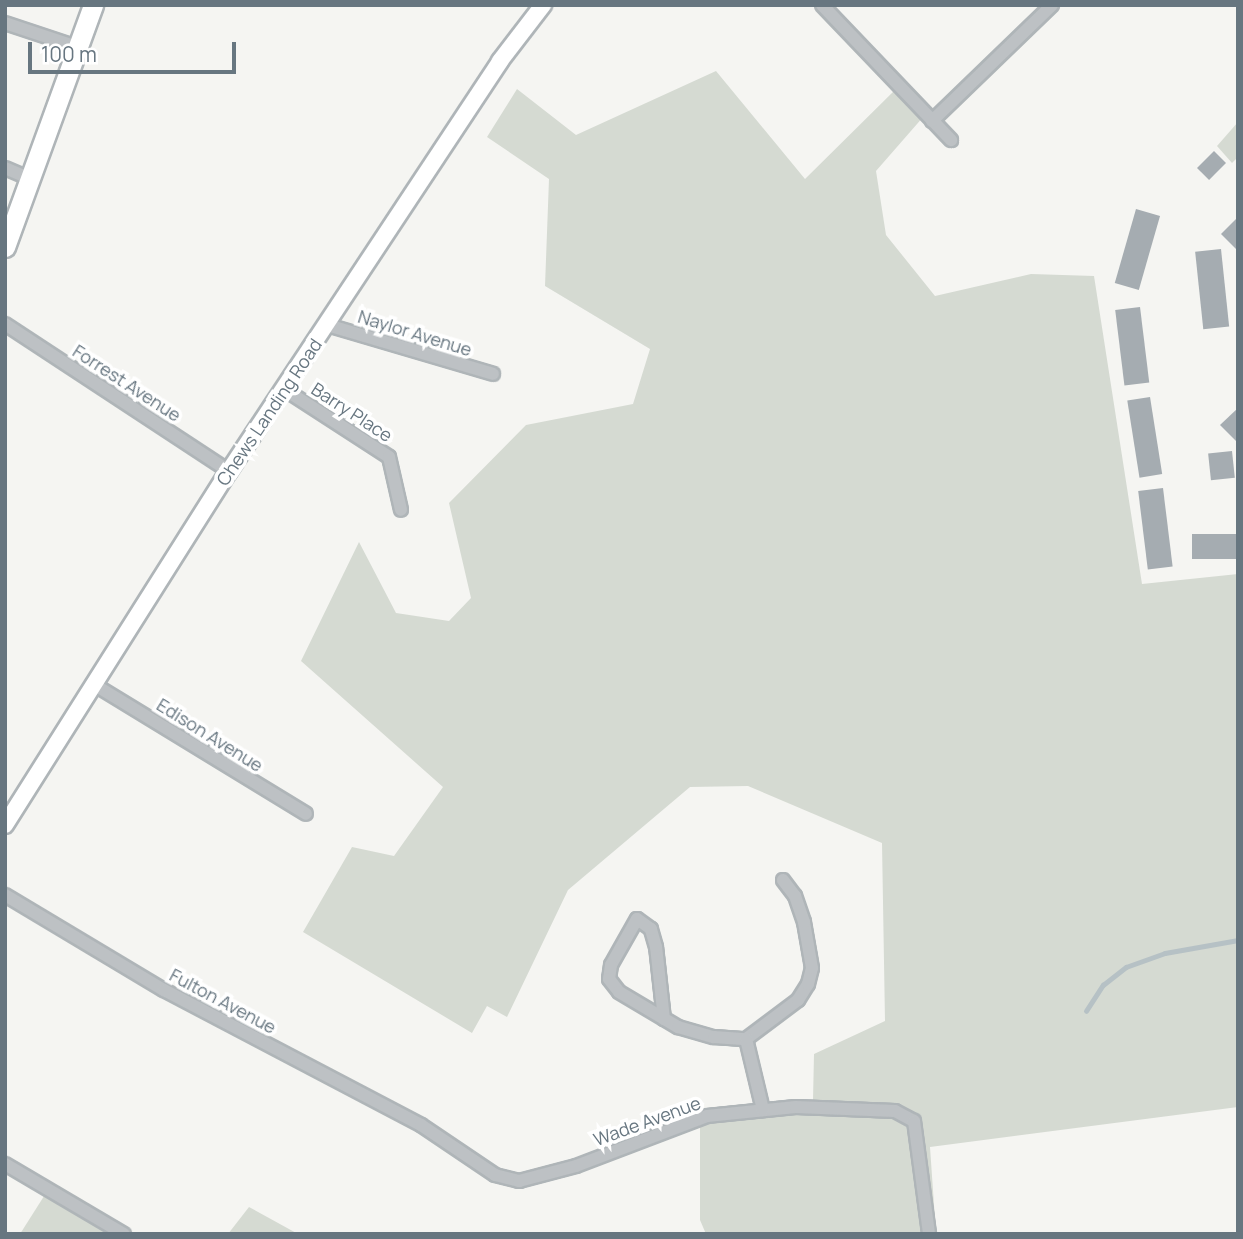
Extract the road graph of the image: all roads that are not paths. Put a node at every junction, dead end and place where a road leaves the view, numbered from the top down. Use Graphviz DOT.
graph roads {
  1 [pos="93,5"];
  2 [pos="543,5"];
  3 [pos="822,5"];
  4 [pos="1052,5"];
  5 [pos="5,23"];
  6 [pos="77,47"];
  7 [pos="932,121"];
  8 [pos="951,140"];
  9 [pos="5,168"];
  10 [pos="31,179"];
  11 [pos="5,247"];
  12 [pos="5,324"];
  13 [pos="327,325"];
  14 [pos="493,374"];
  15 [pos="284,389"];
  16 [pos="229,471"];
  17 [pos="401,510"];
  18 [pos="95,685"];
  19 [pos="306,814"];
  20 [pos="5,825"];
  21 [pos="783,880"];
  22 [pos="5,895"];
  23 [pos="664,1019"];
  24 [pos="746,1039"];
  25 [pos="762,1110"];
  26 [pos="428,1130"];
  27 [pos="5,1164"];
  28 [pos="124,1234"];
  29 [pos="929,1234"];
  1 -- 6 [label="main road"];
  2 -- 13 [label="street, Chews Landing Road"];
  3 -- 7 [label="street"];
  4 -- 7 [label="street"];
  5 -- 6 [label="street"];
  6 -- 10 [label="main road"];
  7 -- 8 [label="street"];
  9 -- 10 [label="street"];
  10 -- 11 [label="main road"];
  12 -- 16 [label="street, Forrest Avenue"];
  13 -- 14 [label="street, Naylor Avenue"];
  13 -- 15 [label="street, Chews Landing Road"];
  15 -- 16 [label="street, Chews Landing Road"];
  15 -- 17 [label="street, Barry Place"];
  16 -- 18 [label="street, Chews Landing Road"];
  18 -- 19 [label="street, Edison Avenue"];
  18 -- 20 [label="street, Chews Landing Road"];
  21 -- 24 [label="street"];
  22 -- 26 [label="street, Fulton Avenue"];
  23 -- 23 [label="street"];
  23 -- 24 [label="street"];
  24 -- 25 [label="street"];
  25 -- 26 [label="street, Wade Avenue"];
  25 -- 29 [label="street, Wade Avenue"];
  27 -- 28 [label="street"];
}
